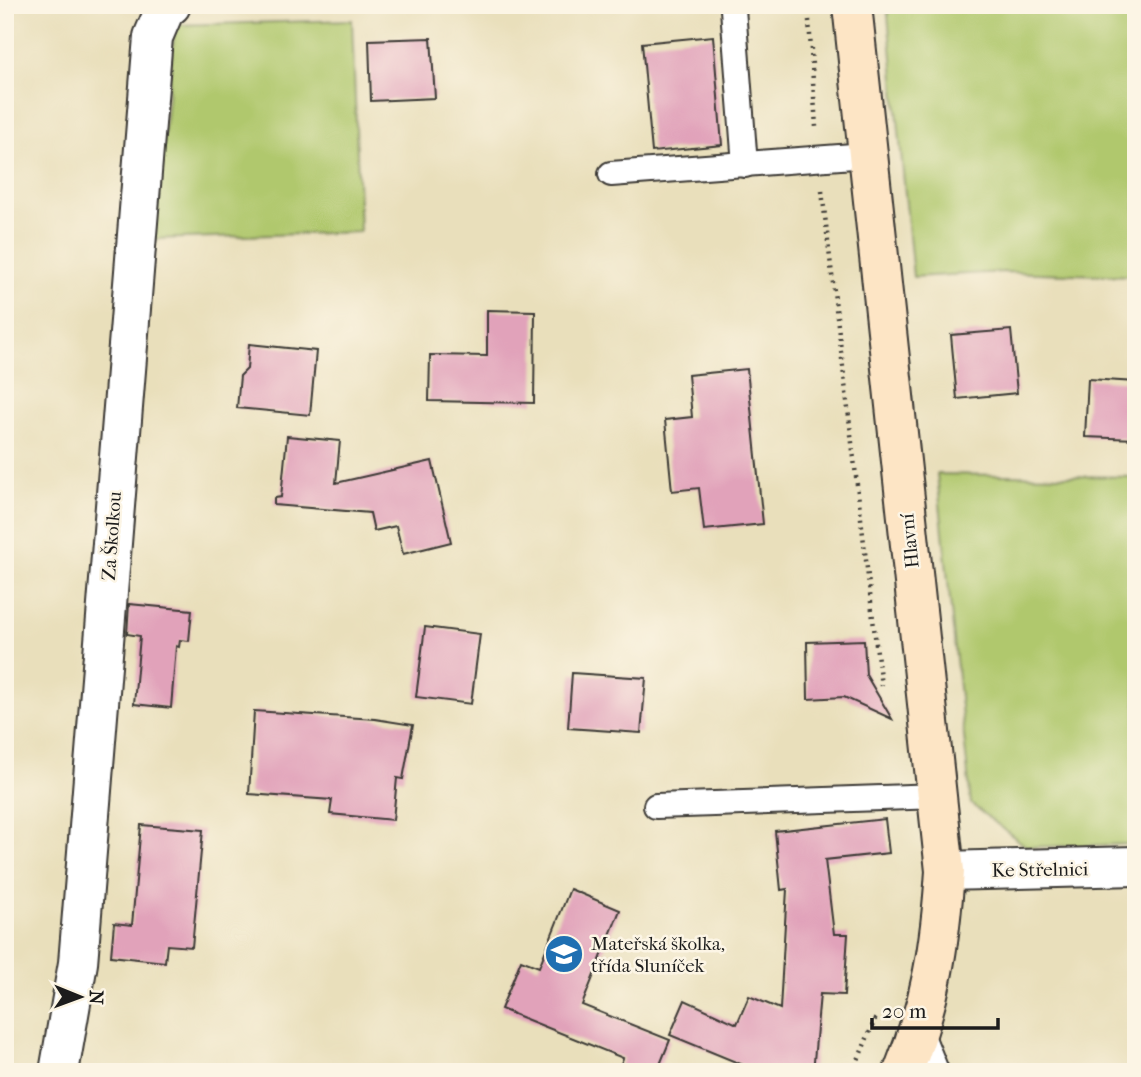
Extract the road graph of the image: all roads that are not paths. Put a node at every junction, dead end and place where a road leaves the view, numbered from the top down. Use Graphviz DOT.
graph roads {
  1 [pos="171,5"];
  2 [pos="852,5"];
  3 [pos="733,9"];
  4 [pos="867,155"];
  5 [pos="745,164"];
  6 [pos="611,174"];
  7 [pos="938,796"];
  8 [pos="656,806"];
  9 [pos="1136,866"];
  10 [pos="945,871"];
  11 [pos="916,1061"];
  12 [pos="59,1072"];
  1 -- 12 [label="street, Za Školkou"];
  2 -- 4 [label="street, Hlavní"];
  3 -- 5 [label="lane"];
  4 -- 5 [label="lane"];
  4 -- 7 [label="street, Hlavní"];
  5 -- 6 [label="lane"];
  7 -- 8 [label="lane"];
  7 -- 10 [label="street, Hlavní"];
  9 -- 10 [label="street, Ke Střelnici"];
  10 -- 11 [label="street, Hlavní"];
}
